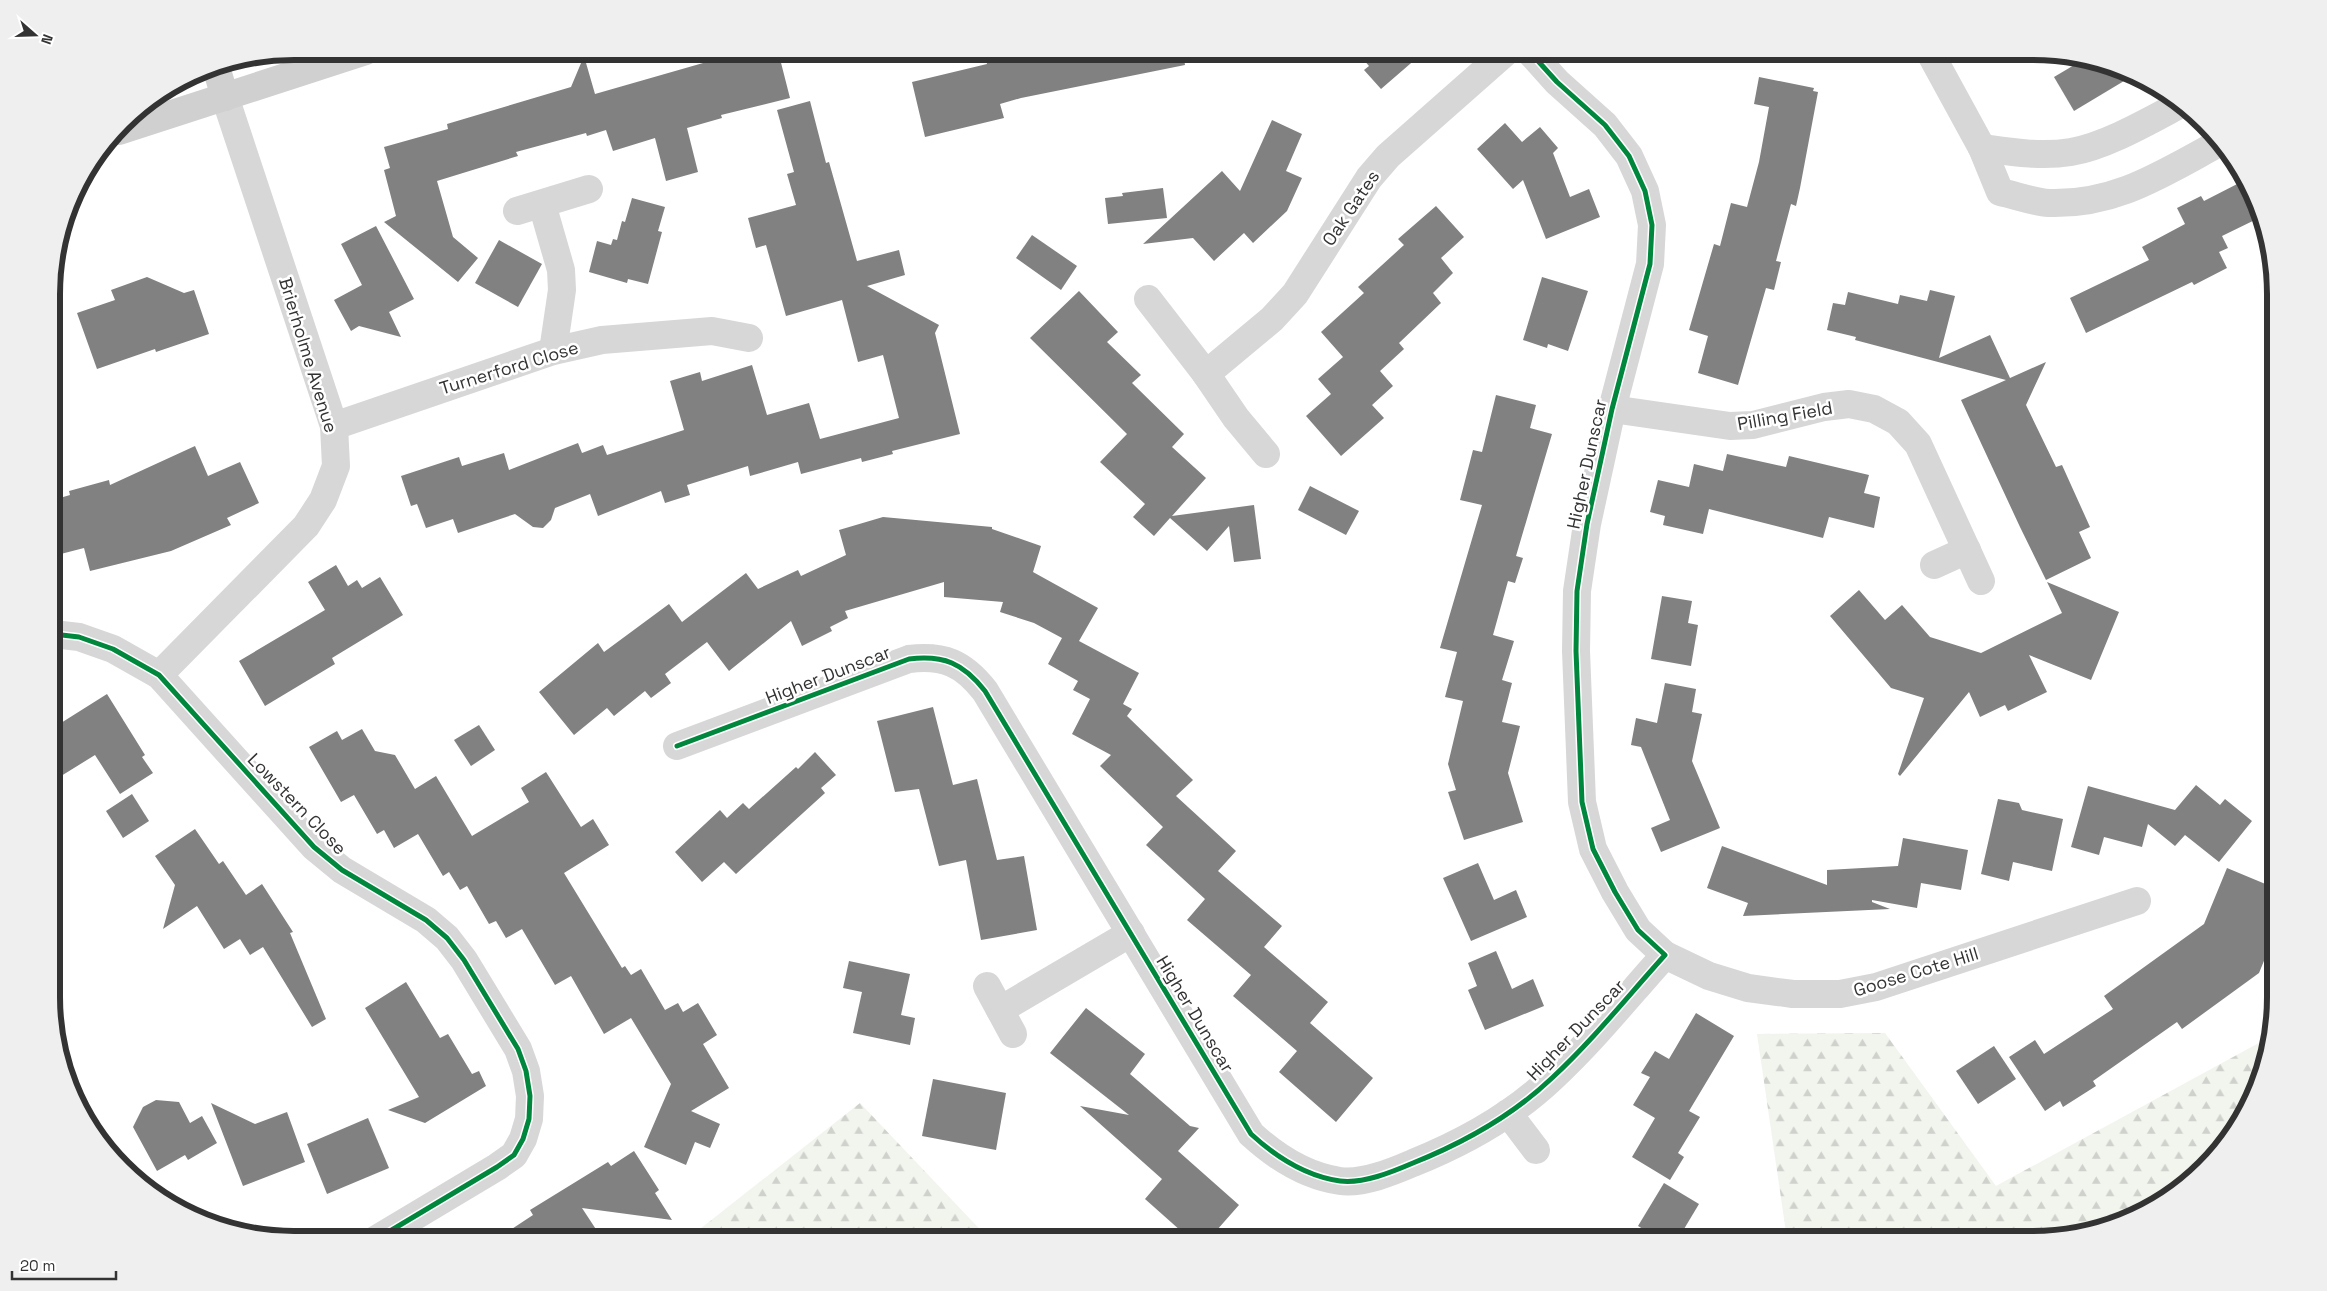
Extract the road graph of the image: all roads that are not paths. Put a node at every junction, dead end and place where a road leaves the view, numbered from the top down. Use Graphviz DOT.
graph roads {
  1 [pos="338,60"];
  2 [pos="1497,60"];
  3 [pos="1537,60"];
  4 [pos="1935,60"];
  5 [pos="218,73"];
  6 [pos="225,97"];
  7 [pos="2174,107"];
  8 [pos="131,127"];
  9 [pos="2214,146"];
  10 [pos="1982,148"];
  11 [pos="589,189"];
  12 [pos="1148,299"];
  13 [pos="749,338"];
  14 [pos="553,351"];
  15 [pos="1206,374"];
  16 [pos="1612,409"];
  17 [pos="334,426"];
  18 [pos="1266,454"];
  19 [pos="1967,550"];
  20 [pos="1934,564"];
  21 [pos="1981,581"];
  22 [pos="60,635"];
  23 [pos="159,675"];
  24 [pos="677,746"];
  25 [pos="2137,901"];
  26 [pos="1131,933"];
  27 [pos="1664,954"];
  28 [pos="986,986"];
  29 [pos="1000,1010"];
  30 [pos="1013,1034"];
  31 [pos="1508,1113"];
  32 [pos="1536,1150"];
  33 [pos="390,1231"];
  1 -- 6 [label="main road"];
  2 -- 15 [label="street, Oak Gates"];
  3 -- 16 [label="street, Higher Dunscar"];
  4 -- 10 [label="street"];
  5 -- 6 [label="main road"];
  6 -- 8 [label="main road"];
  6 -- 17 [label="street, Brierholme Avenue"];
  7 -- 10 [label="street"];
  9 -- 10 [label="street"];
  11 -- 14 [label="street"];
  12 -- 15 [label="street"];
  13 -- 14 [label="street, Turnerford Close"];
  14 -- 17 [label="street, Turnerford Close"];
  15 -- 18 [label="street"];
  16 -- 19 [label="street, Pilling Field"];
  16 -- 27 [label="street, Higher Dunscar"];
  17 -- 23 [label="street, Brierholme Avenue"];
  19 -- 20 [label="street"];
  19 -- 21 [label="street, Pilling Field"];
  22 -- 23 [label="street, Lowstern Close"];
  23 -- 33 [label="street, Lowstern Close"];
  24 -- 26 [label="street, Higher Dunscar"];
  25 -- 27 [label="street, Goose Cote Hill"];
  26 -- 29 [label="street"];
  26 -- 31 [label="street, Higher Dunscar"];
  27 -- 31 [label="street, Higher Dunscar"];
  28 -- 29 [label="street"];
  29 -- 30 [label="street"];
  31 -- 32 [label="street"];
}
